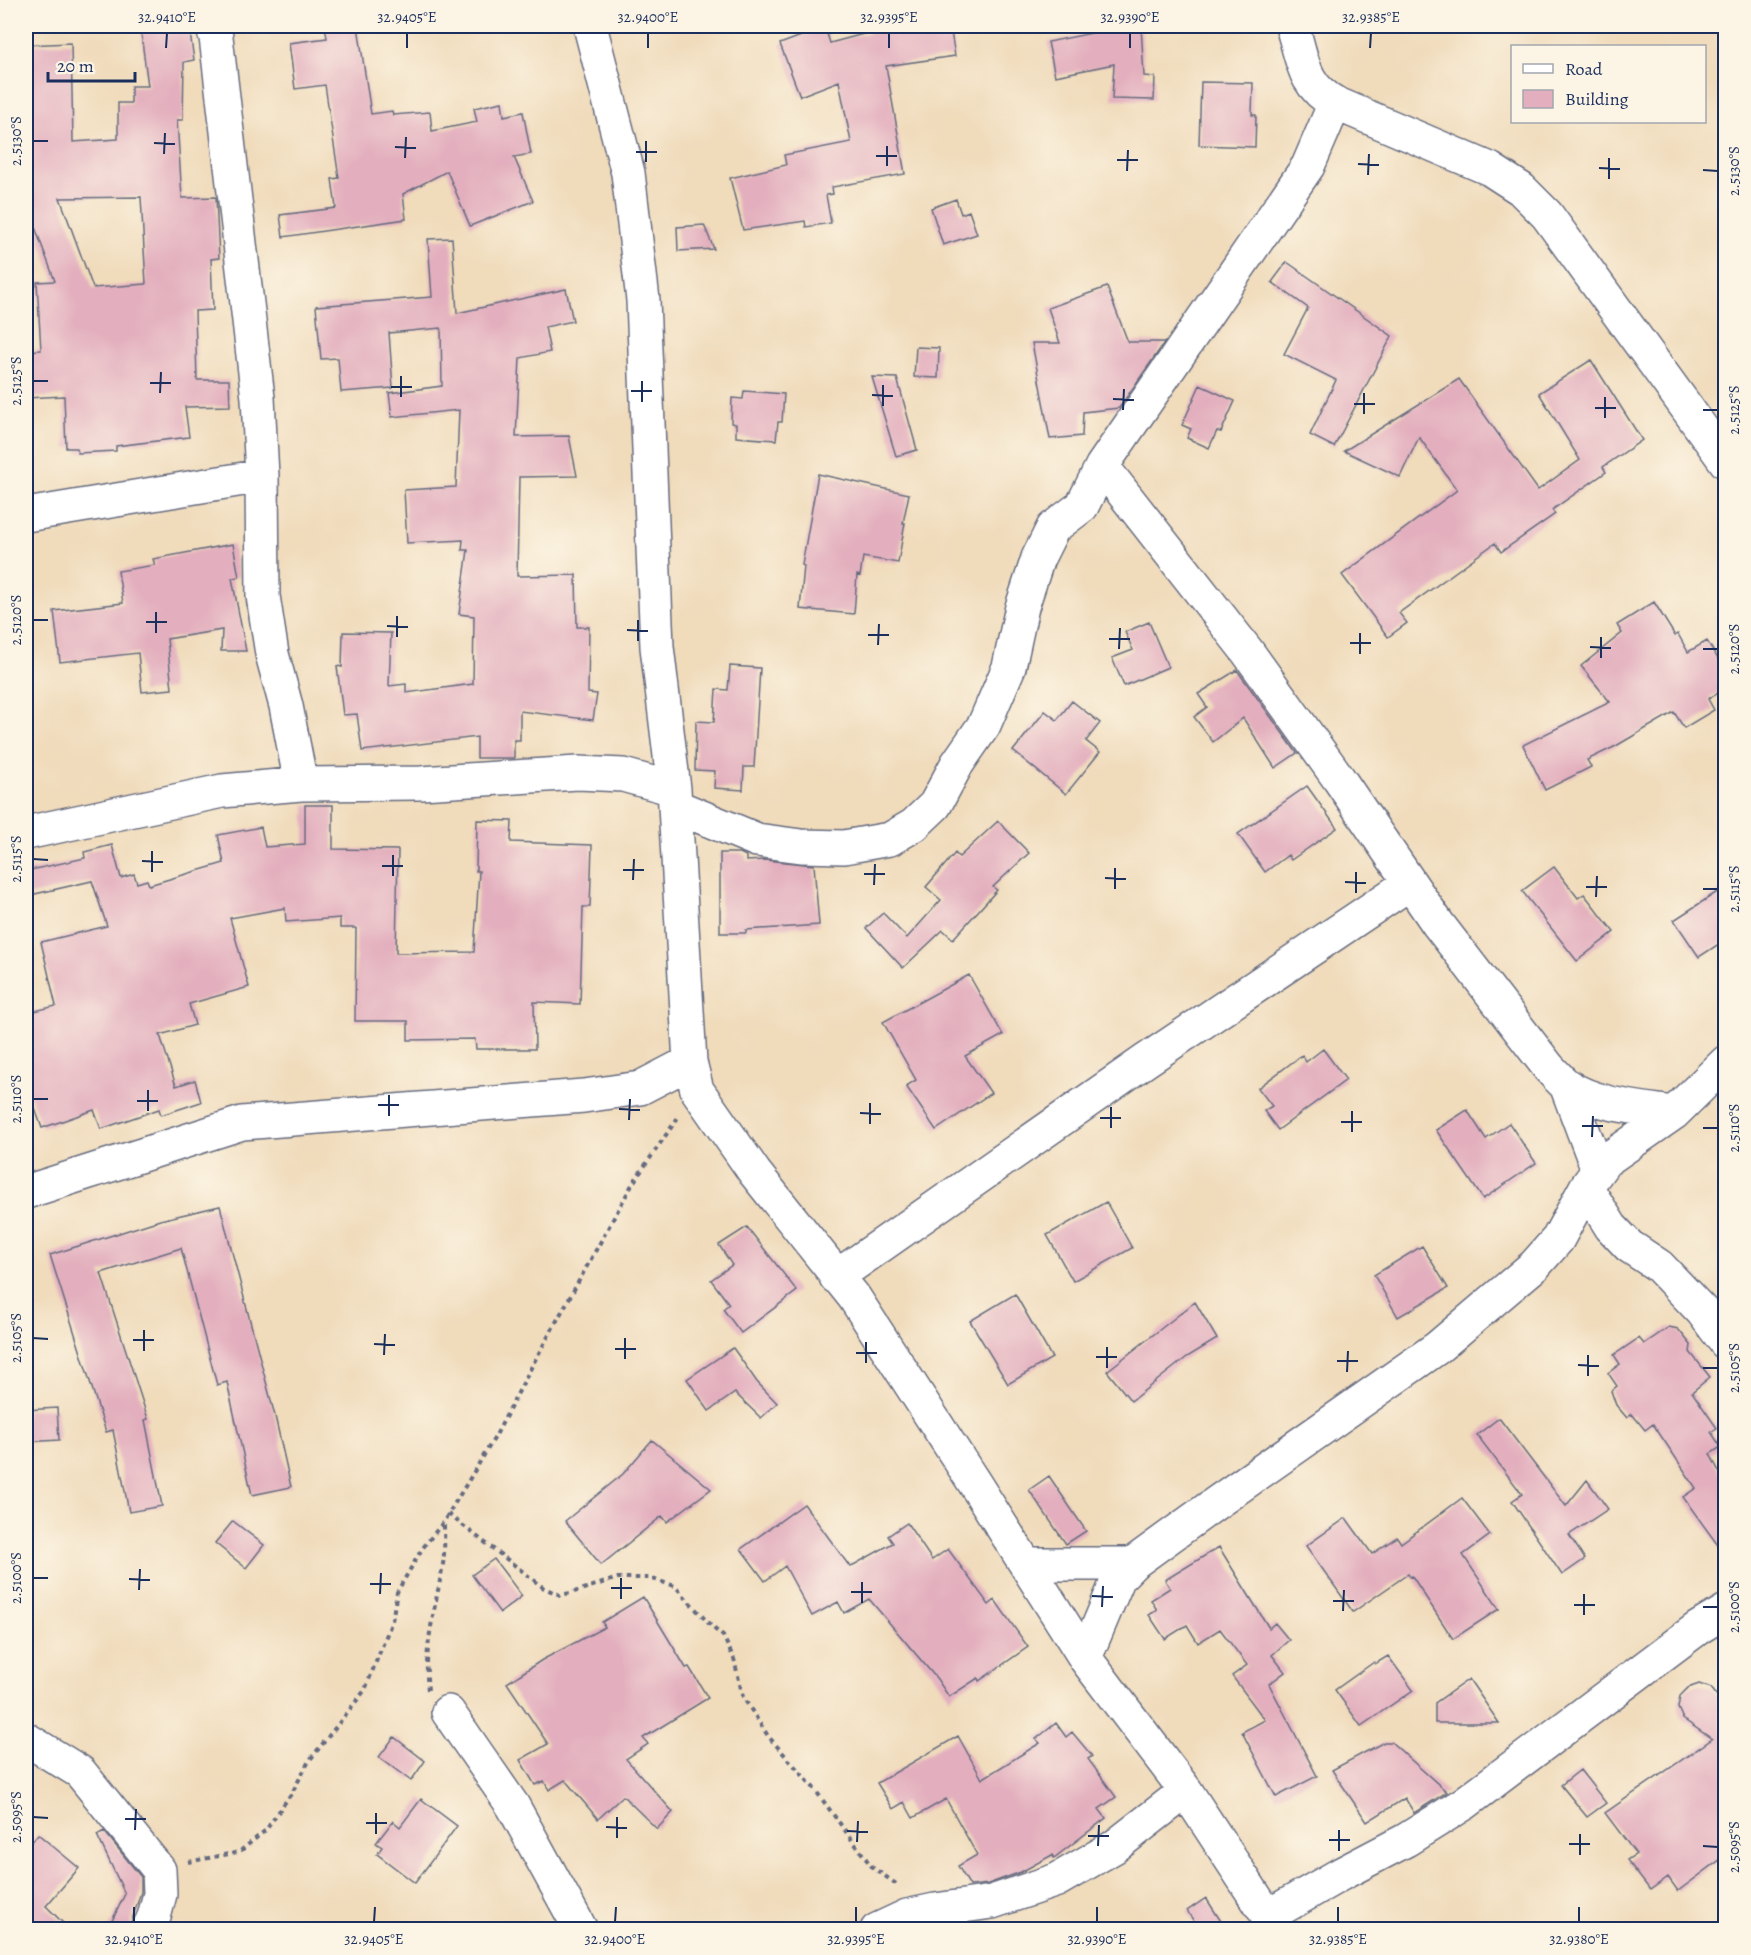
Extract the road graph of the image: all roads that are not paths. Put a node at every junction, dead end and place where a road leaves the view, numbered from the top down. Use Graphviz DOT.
graph roads {
  1 [pos="212,26"];
  2 [pos="590,26"];
  3 [pos="1292,26"];
  4 [pos="1335,104"];
  5 [pos="1725,462"];
  6 [pos="1102,466"];
  7 [pos="262,477"];
  8 [pos="26,514"];
  9 [pos="301,784"];
  10 [pos="675,797"];
  11 [pos="26,834"];
  12 [pos="1410,883"];
  13 [pos="1725,1062"];
  14 [pos="693,1076"];
  15 [pos="1566,1085"];
  16 [pos="1674,1113"];
  17 [pos="1592,1179"];
  18 [pos="26,1192"];
  19 [pos="836,1277"];
  20 [pos="1725,1343"];
  21 [pos="1026,1564"];
  22 [pos="1132,1564"];
  23 [pos="1725,1611"];
  24 [pos="1085,1658"];
  25 [pos="448,1712"];
  26 [pos="26,1739"];
  27 [pos="1186,1791"];
  28 [pos="950,1915"];
  29 [pos="1273,1923"];
  30 [pos="148,1929"];
  31 [pos="581,1929"];
  32 [pos="877,1929"];
  1 -- 7 [label="street"];
  2 -- 10 [label="street"];
  3 -- 4 [label="street"];
  4 -- 5 [label="street"];
  4 -- 6 [label="street"];
  6 -- 10 [label="street"];
  6 -- 12 [label="street"];
  7 -- 8 [label="street"];
  7 -- 9 [label="street"];
  9 -- 10 [label="street"];
  9 -- 11 [label="street"];
  10 -- 14 [label="street"];
  12 -- 15 [label="street"];
  12 -- 19 [label="street"];
  13 -- 16 [label="street"];
  14 -- 18 [label="street"];
  14 -- 19 [label="street"];
  15 -- 16 [label="street"];
  15 -- 17 [label="street"];
  16 -- 17 [label="street"];
  17 -- 20 [label="street"];
  17 -- 22 [label="street"];
  19 -- 21 [label="street"];
  21 -- 22 [label="street"];
  21 -- 24 [label="street"];
  22 -- 24 [label="street"];
  23 -- 29 [label="street"];
  24 -- 27 [label="street"];
  25 -- 31 [label="street"];
  26 -- 30 [label="street"];
  27 -- 28 [label="street"];
  27 -- 29 [label="street"];
  28 -- 32 [label="street"];
}
